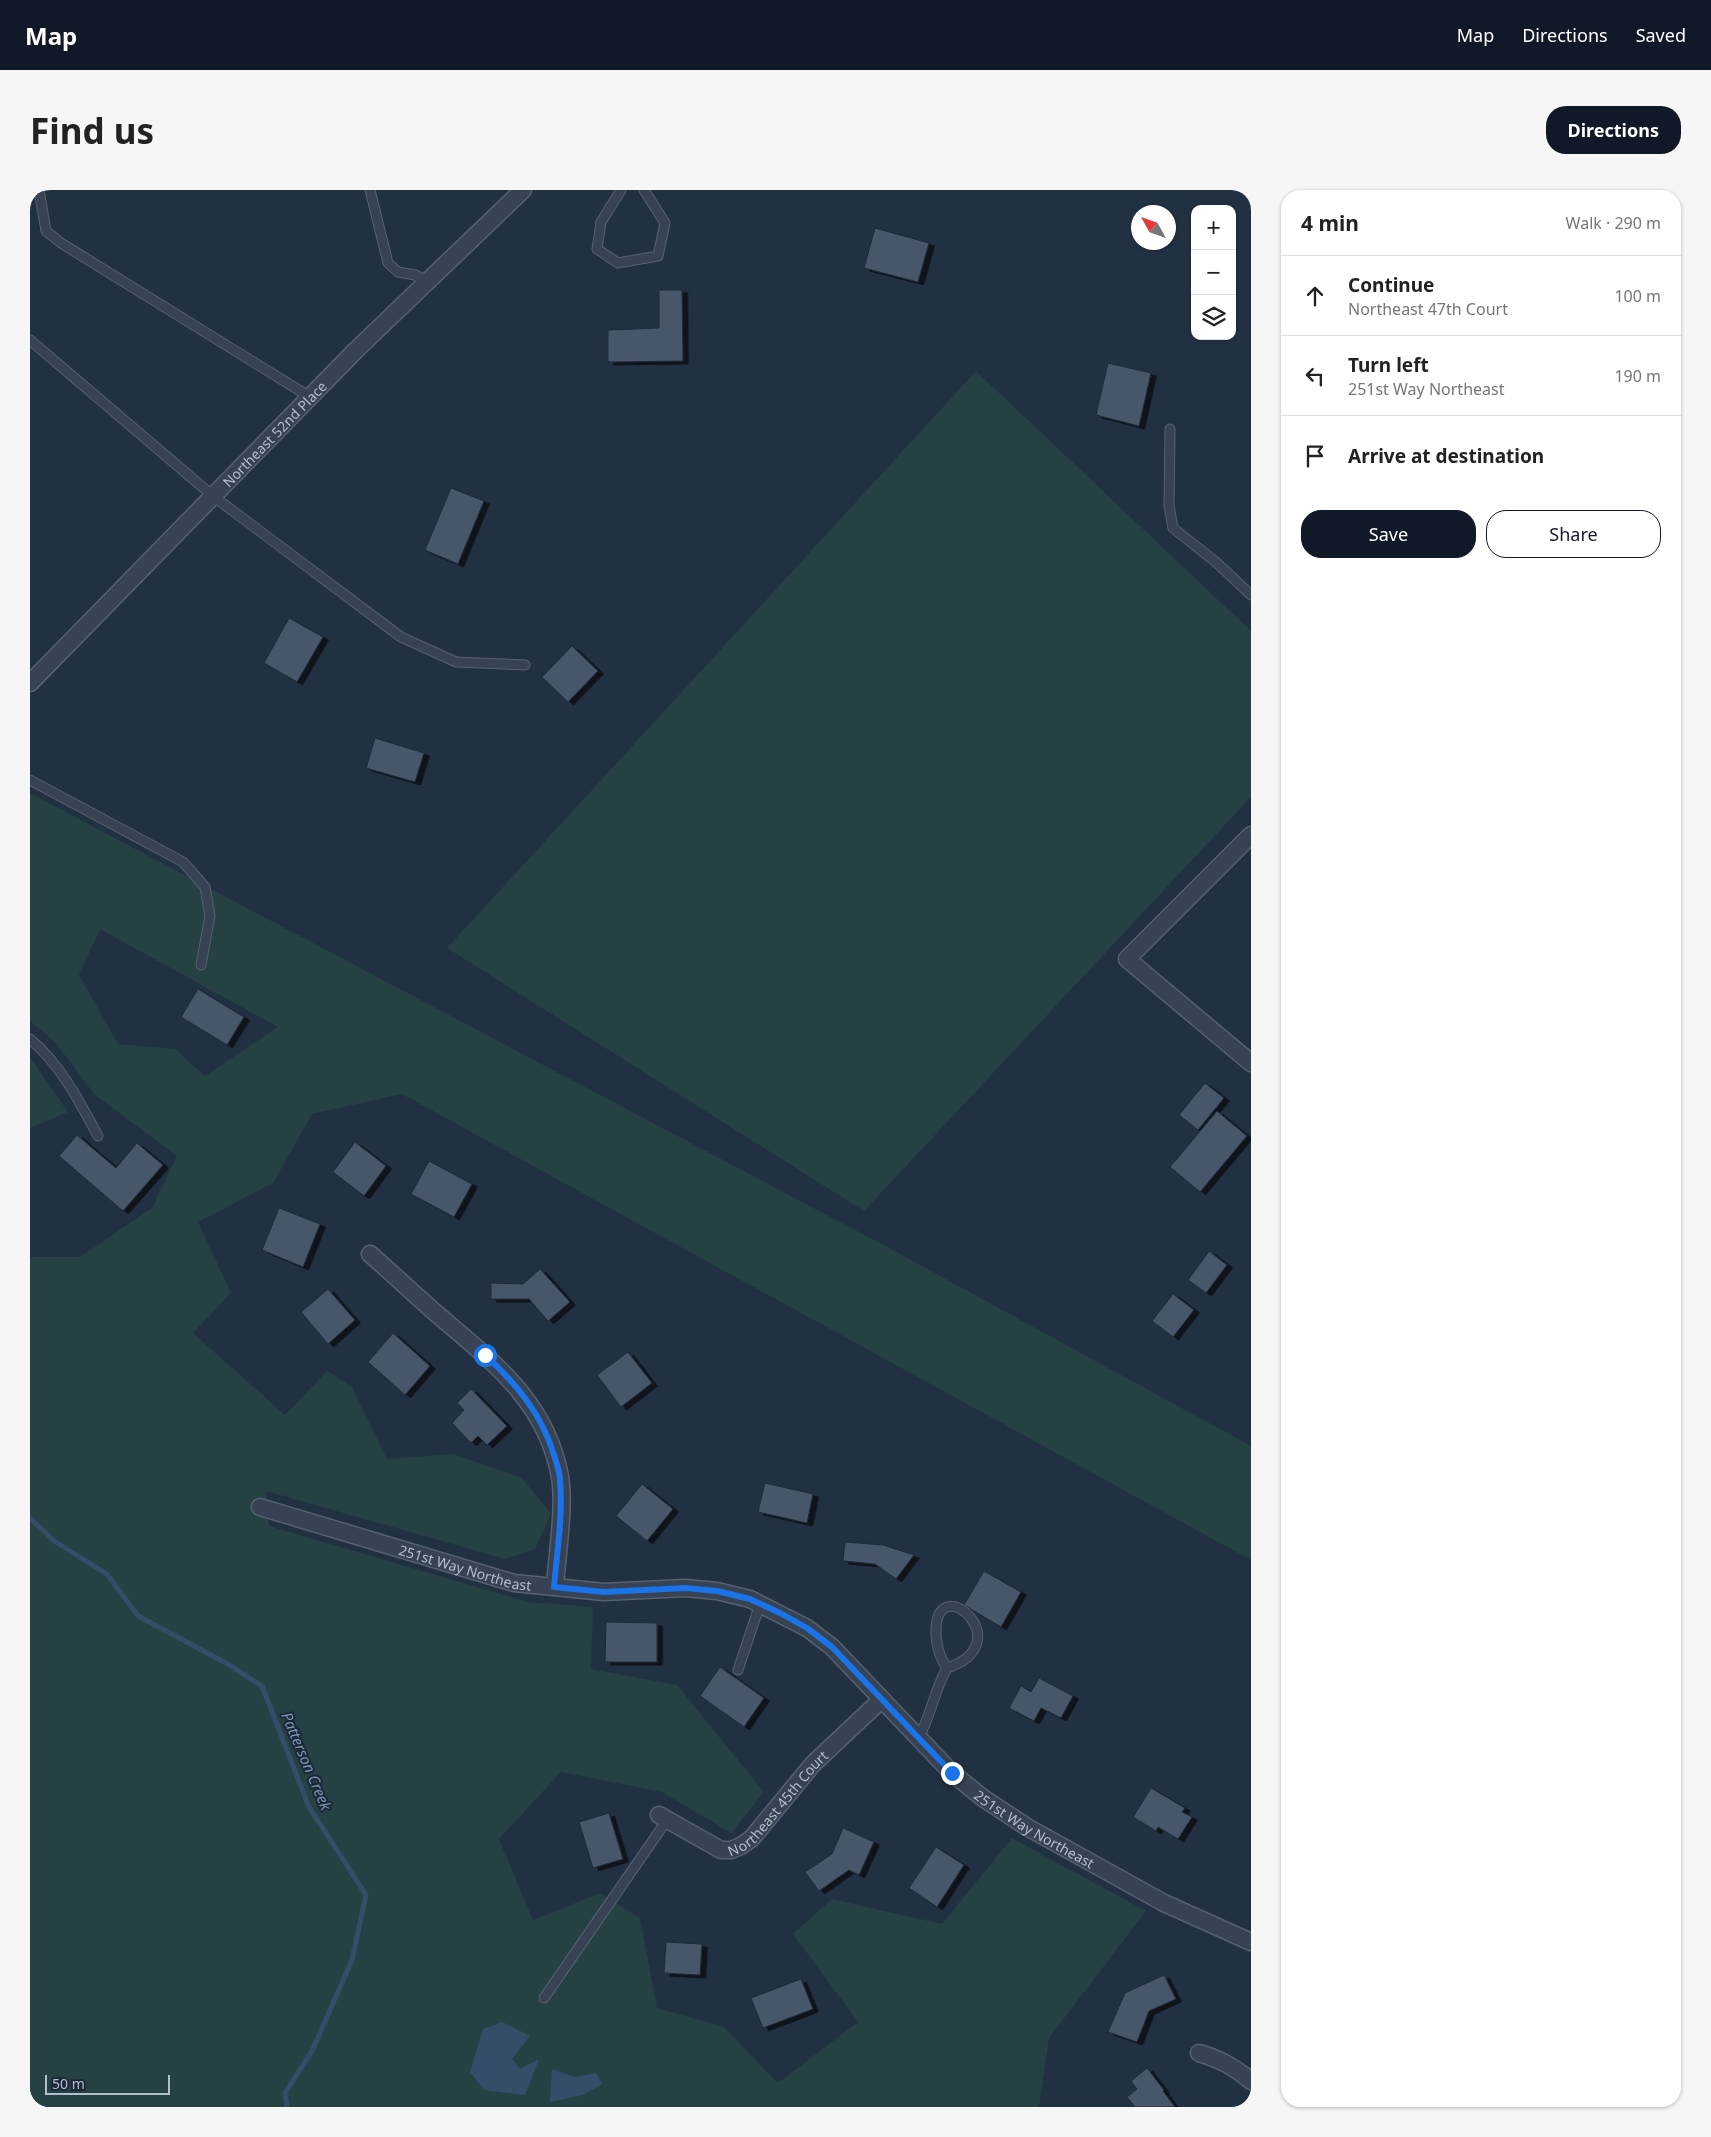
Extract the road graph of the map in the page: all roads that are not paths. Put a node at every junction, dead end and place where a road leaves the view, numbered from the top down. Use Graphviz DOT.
graph roads {
  1 [pos="39,190"];
  2 [pos="370,190"];
  3 [pos="523,190"];
  4 [pos="621,190"];
  5 [pos="644,190"];
  6 [pos="428,281"];
  7 [pos="30,340"];
  8 [pos="310,397"];
  9 [pos="1170,430"];
  10 [pos="213,496"];
  11 [pos="1251,595"];
  12 [pos="525,665"];
  13 [pos="30,683"];
  14 [pos="30,780"];
  15 [pos="1251,835"];
  16 [pos="201,965"];
  17 [pos="30,1039"];
  18 [pos="1251,1063"];
  19 [pos="98,1136"];
  20 [pos="370,1254"];
  21 [pos="260,1507"];
  22 [pos="554,1587"];
  23 [pos="760,1604"];
  24 [pos="947,1668"];
  25 [pos="738,1670"];
  26 [pos="881,1700"];
  27 [pos="918,1739"];
  28 [pos="663,1817"];
  29 [pos="1251,1942"];
  30 [pos="544,1998"];
  31 [pos="1199,2053"];
  32 [pos="1251,2080"];
  1 -- 8 [label="lane"];
  2 -- 6 [label="lane"];
  3 -- 6 [label="street, Northeast 52nd Place"];
  4 -- 5 [label="lane"];
  6 -- 8 [label="street, Northeast 52nd Place"];
  7 -- 10 [label="lane"];
  8 -- 10 [label="street, Northeast 52nd Place"];
  9 -- 11 [label="lane"];
  10 -- 12 [label="lane"];
  10 -- 13 [label="street, Northeast 52nd Place"];
  14 -- 16 [label="lane"];
  15 -- 18 [label="street"];
  17 -- 19 [label="lane"];
  20 -- 22 [label="street"];
  21 -- 22 [label="street, 251st Way Northeast"];
  22 -- 23 [label="street, 251st Way Northeast"];
  23 -- 25 [label="lane"];
  23 -- 26 [label="street, 251st Way Northeast"];
  24 -- 24 [label="lane"];
  24 -- 27 [label="lane"];
  26 -- 27 [label="street, 251st Way Northeast"];
  26 -- 28 [label="street, Northeast 45th Court"];
  27 -- 29 [label="street, 251st Way Northeast"];
  28 -- 30 [label="lane"];
  31 -- 32 [label="street"];
}
